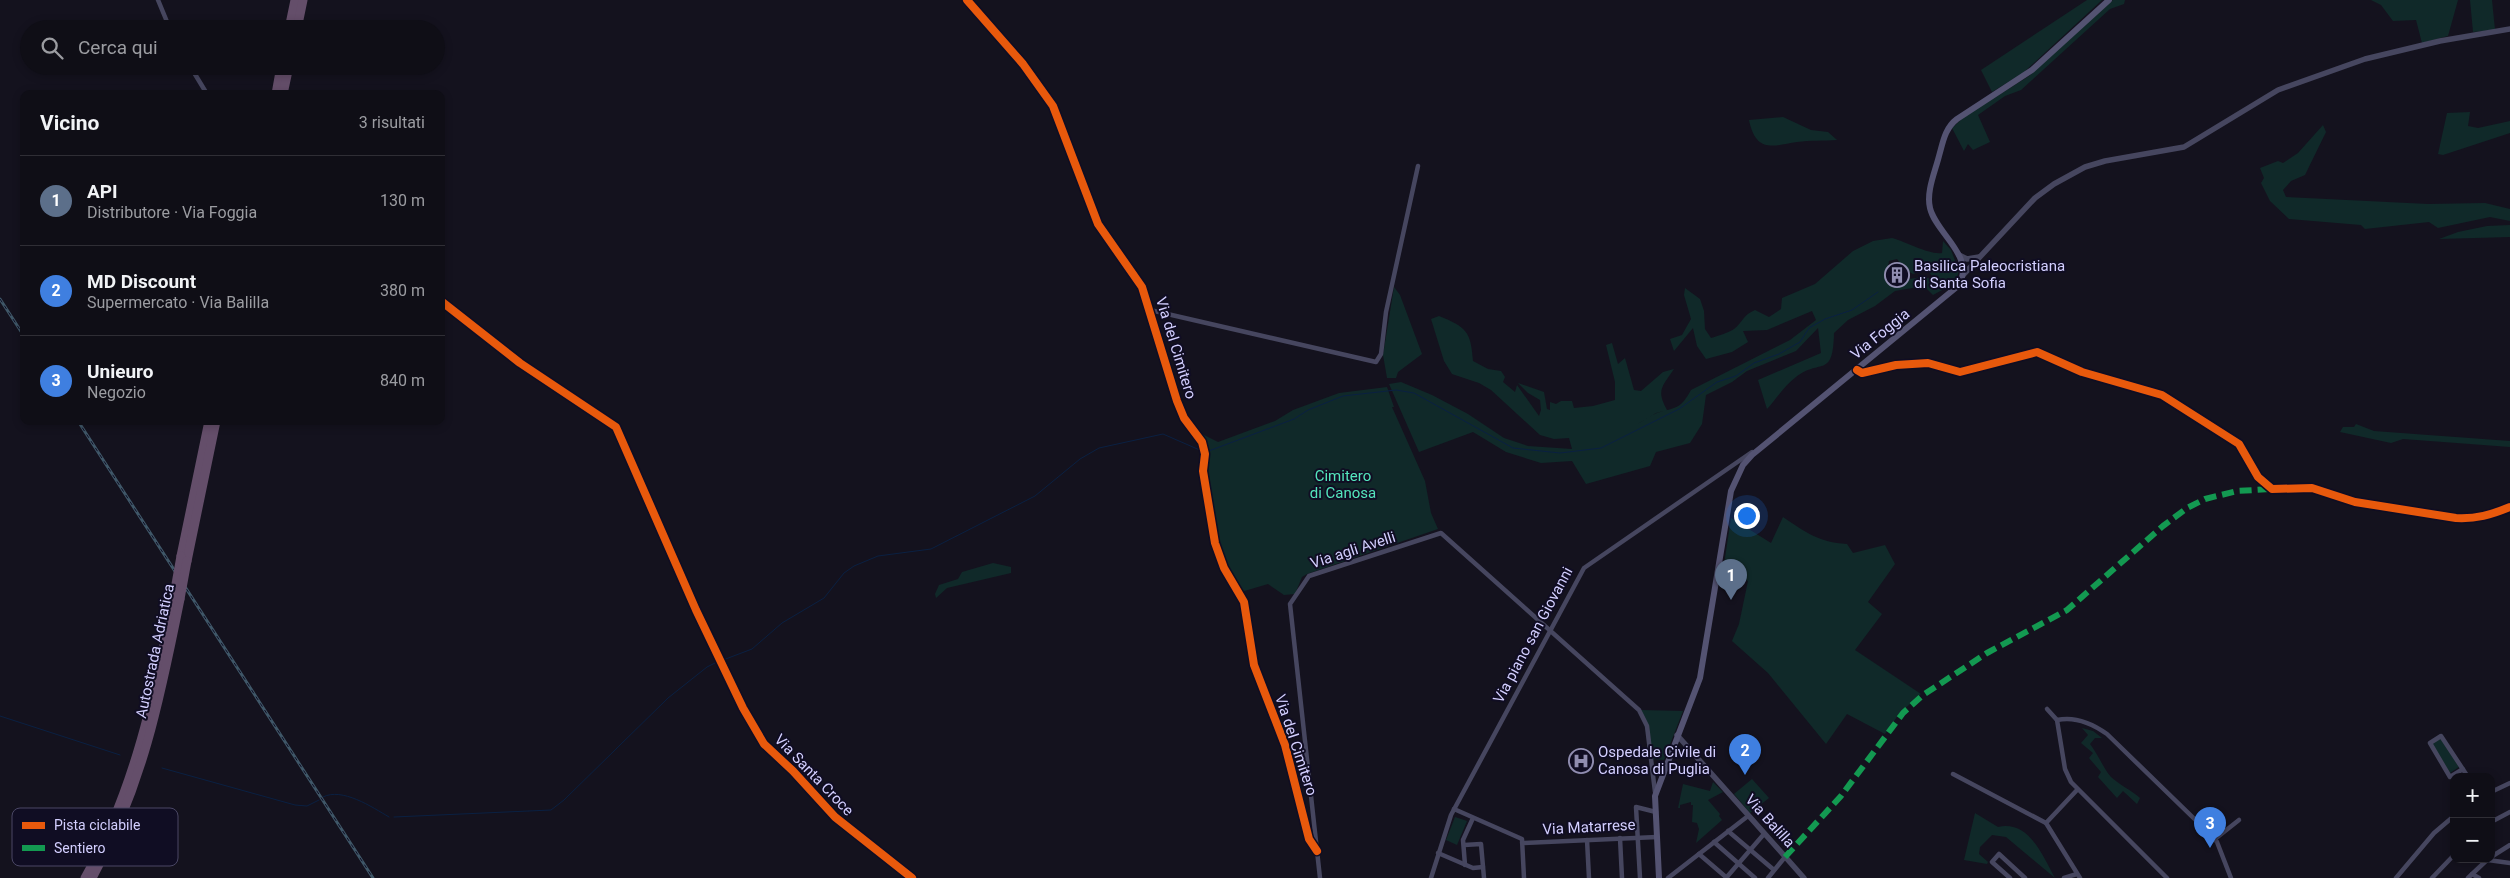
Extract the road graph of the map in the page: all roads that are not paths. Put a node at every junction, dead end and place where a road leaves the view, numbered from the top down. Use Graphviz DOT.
graph roads {
  1 [pos="158,0"];
  2 [pos="295,0"];
  3 [pos="302,0"];
  4 [pos="968,0"];
  5 [pos="2109,0"];
  6 [pos="166,20"];
  7 [pos="291,20"];
  8 [pos="299,20"];
  9 [pos="2510,29"];
  10 [pos="195,75"];
  11 [pos="279,75"];
  12 [pos="287,75"];
  13 [pos="205,90"];
  14 [pos="277,90"];
  15 [pos="284,90"];
  16 [pos="1418,166"];
  17 [pos="1958,255"];
  18 [pos="1979,257"];
  19 [pos="1968,259"];
  20 [pos="1962,263"];
  21 [pos="1970,265"];
  22 [pos="1963,275"];
  23 [pos="445,304"];
  24 [pos="1150,310"];
  25 [pos="1857,370"];
  26 [pos="208,425"];
  27 [pos="215,425"];
  28 [pos="1758,450"];
  29 [pos="2510,507"];
  30 [pos="184,558"];
  31 [pos="177,597"];
  32 [pos="1551,629"];
  33 [pos="2047,709"];
  34 [pos="2057,720"];
  35 [pos="1677,735"];
  36 [pos="2463,769"];
  37 [pos="2466,773"];
  38 [pos="1952,774"];
  39 [pos="2510,783"];
  40 [pos="2078,790"];
  41 [pos="2495,790"];
  42 [pos="1655,796"];
  43 [pos="118,808"];
  44 [pos="126,808"];
  45 [pos="1454,809"];
  46 [pos="1656,812"];
  47 [pos="2510,812"];
  48 [pos="1748,816"];
  49 [pos="1473,818"];
  50 [pos="2452,818"];
  51 [pos="2239,820"];
  52 [pos="2495,820"];
  53 [pos="2046,823"];
  54 [pos="1728,831"];
  55 [pos="1764,834"];
  56 [pos="1657,837"];
  57 [pos="1620,838"];
  58 [pos="1637,838"];
  59 [pos="2215,839"];
  60 [pos="1587,840"];
  61 [pos="1714,842"];
  62 [pos="1522,843"];
  63 [pos="2510,845"];
  64 [pos="1464,846"];
  65 [pos="1750,850"];
  66 [pos="1317,851"];
  67 [pos="1438,854"];
  68 [pos="1699,854"];
  69 [pos="2495,855"];
  70 [pos="1785,856"];
  71 [pos="2450,859"];
  72 [pos="2495,860"];
  73 [pos="2485,863"];
  74 [pos="1738,864"];
  75 [pos="2510,864"];
  76 [pos="1465,865"];
  77 [pos="91,866"];
  78 [pos="98,866"];
  79 [pos="1483,867"];
  80 [pos="1774,870"];
  81 [pos="2078,876"];
  82 [pos="2470,876"];
  83 [pos="85,878"];
  84 [pos="92,878"];
  85 [pos="912,878"];
  86 [pos="1320,878"];
  87 [pos="1431,878"];
  88 [pos="1484,878"];
  89 [pos="1524,878"];
  90 [pos="1589,878"];
  91 [pos="1622,878"];
  92 [pos="1640,878"];
  93 [pos="1659,878"];
  94 [pos="1668,878"];
  95 [pos="1727,878"];
  96 [pos="1755,878"];
  97 [pos="1768,878"];
  98 [pos="1804,878"];
  99 [pos="2010,878"];
  100 [pos="2025,878"];
  101 [pos="2064,878"];
  102 [pos="2168,878"];
  103 [pos="2231,878"];
  104 [pos="2396,878"];
  105 [pos="2432,878"];
  106 [pos="2479,878"];
  1 -- 6 [label="street"];
  2 -- 7 [label="highway"];
  3 -- 8 [label="highway"];
  4 -- 24 [label="street, Via del Cimitero"];
  5 -- 17 [label="main road"];
  9 -- 18 [label="street"];
  10 -- 13 [label="street"];
  11 -- 14 [label="highway"];
  12 -- 15 [label="highway"];
  16 -- 24 [label="street"];
  17 -- 19 [label="street"];
  17 -- 20 [label="main road"];
  18 -- 19 [label="street"];
  18 -- 21 [label="street"];
  19 -- 20 [label="street"];
  20 -- 21 [label="street"];
  20 -- 22 [label="main road"];
  21 -- 22 [label="street"];
  22 -- 25 [label="main road, Via Foggia"];
  23 -- 85 [label="street, Via Santa Croce"];
  24 -- 66 [label="street, Via del Cimitero"];
  25 -- 28 [label="main road, Via Foggia"];
  25 -- 29 [label="street"];
  26 -- 30 [label="highway, Autostrada Adriatica"];
  27 -- 30 [label="highway, Autostrada Adriatica"];
  28 -- 32 [label="street, Via piano san Giovanni"];
  28 -- 35 [label="main road, Via Foggia"];
  30 -- 31 [label="highway, Autostrada Adriatica, bridge"];
  31 -- 43 [label="highway, Autostrada Adriatica"];
  31 -- 44 [label="highway, Autostrada Adriatica"];
  32 -- 42 [label="street"];
  32 -- 45 [label="street, Via piano san Giovanni"];
  32 -- 66 [label="street, Via agli Avelli"];
  33 -- 34 [label="street"];
  34 -- 40 [label="street"];
  34 -- 59 [label="street"];
  35 -- 42 [label="main road, Via Foggia"];
  35 -- 48 [label="street, Via Balilla"];
  36 -- 36 [label="street"];
  36 -- 37 [label="street"];
  38 -- 53 [label="street"];
  39 -- 41 [label="street"];
  40 -- 53 [label="street"];
  40 -- 102 [label="street"];
  42 -- 46 [label="main road"];
  45 -- 49 [label="street"];
  45 -- 67 [label="street, Via piano san Giovanni"];
  46 -- 56 [label="main road"];
  46 -- 58 [label="street"];
  47 -- 52 [label="street"];
  48 -- 54 [label="street"];
  48 -- 55 [label="street, Via Balilla"];
  49 -- 62 [label="street"];
  49 -- 64 [label="street"];
  50 -- 104 [label="street"];
  51 -- 59 [label="street"];
  53 -- 81 [label="street"];
  54 -- 61 [label="street"];
  54 -- 65 [label="street"];
  55 -- 65 [label="street"];
  55 -- 70 [label="street, Via Balilla"];
  56 -- 58 [label="street, Via Matarrese"];
  56 -- 93 [label="main road"];
  57 -- 58 [label="street, Via Matarrese"];
  57 -- 60 [label="street, Via Matarrese"];
  57 -- 91 [label="street"];
  58 -- 92 [label="street"];
  59 -- 103 [label="street"];
  60 -- 62 [label="street, Via Matarrese"];
  60 -- 90 [label="street"];
  61 -- 68 [label="street"];
  61 -- 74 [label="street"];
  62 -- 89 [label="street"];
  63 -- 69 [label="street"];
  64 -- 76 [label="street"];
  64 -- 79 [label="street"];
  65 -- 74 [label="street"];
  65 -- 80 [label="street"];
  66 -- 86 [label="street, Via agli Avelli"];
  67 -- 76 [label="street"];
  67 -- 87 [label="street, Via piano san Giovanni"];
  68 -- 94 [label="street"];
  68 -- 95 [label="street"];
  70 -- 80 [label="street"];
  70 -- 98 [label="street, Via Balilla"];
  71 -- 105 [label="street"];
  72 -- 75 [label="street"];
  73 -- 82 [label="street"];
  74 -- 95 [label="street"];
  74 -- 96 [label="street"];
  76 -- 79 [label="street"];
  77 -- 83 [label="highway, Autostrada Adriatica"];
  78 -- 84 [label="highway, Autostrada Adriatica"];
  79 -- 88 [label="street"];
  80 -- 97 [label="street"];
  81 -- 101 [label="street"];
  82 -- 106 [label="street"];
  99 -- 100 [label="street"];
}
